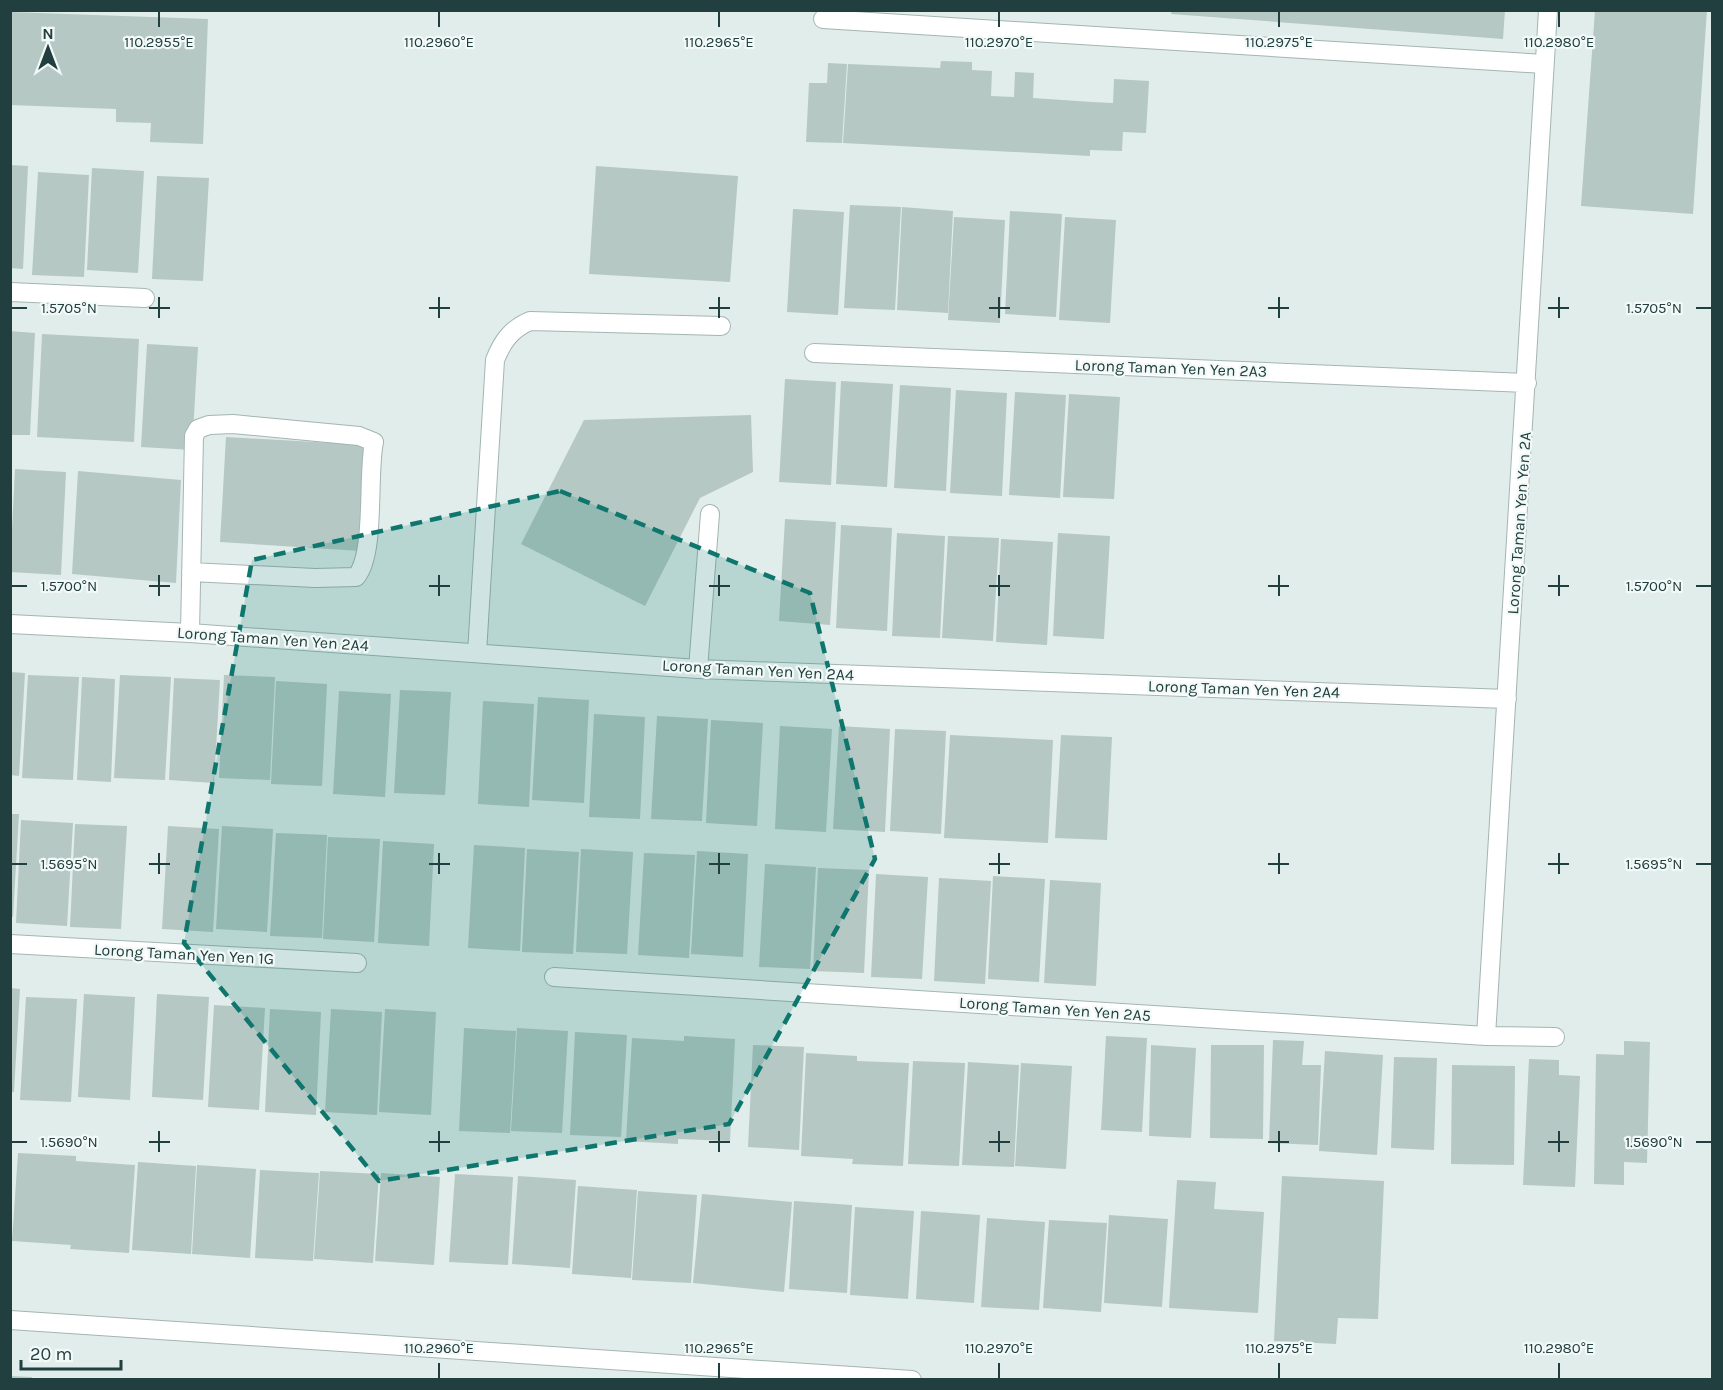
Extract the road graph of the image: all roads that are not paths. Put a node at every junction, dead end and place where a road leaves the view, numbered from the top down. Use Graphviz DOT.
graph roads {
  1 [pos="1548,10"];
  2 [pos="823,19"];
  3 [pos="1544,64"];
  4 [pos="10,292"];
  5 [pos="145,298"];
  6 [pos="721,326"];
  7 [pos="814,352"];
  8 [pos="1527,383"];
  9 [pos="710,514"];
  10 [pos="191,572"];
  11 [pos="10,624"];
  12 [pos="190,633"];
  13 [pos="477,654"];
  14 [pos="698,669"];
  15 [pos="1507,699"];
  16 [pos="10,944"];
  17 [pos="357,963"];
  18 [pos="554,977"];
  19 [pos="1486,1036"];
  20 [pos="1556,1037"];
  21 [pos="10,1320"];
  22 [pos="912,1380"];
  1 -- 3 [label="street, Lorong Taman Yen Yen 2A"];
  2 -- 3 [label="street"];
  3 -- 8 [label="street, Lorong Taman Yen Yen 2A"];
  4 -- 5 [label="street"];
  6 -- 13 [label="street"];
  7 -- 8 [label="street, Lorong Taman Yen Yen 2A3"];
  8 -- 15 [label="street, Lorong Taman Yen Yen 2A"];
  9 -- 14 [label="street"];
  10 -- 10 [label="street"];
  10 -- 12 [label="street"];
  11 -- 12 [label="street, Lorong Taman Yen Yen 2A4"];
  12 -- 13 [label="street, Lorong Taman Yen Yen 2A4"];
  13 -- 14 [label="street, Lorong Taman Yen Yen 2A4"];
  14 -- 15 [label="street, Lorong Taman Yen Yen 2A4"];
  15 -- 19 [label="street, Lorong Taman Yen Yen 2A"];
  16 -- 17 [label="street, Lorong Taman Yen Yen 1G"];
  18 -- 19 [label="street, Lorong Taman Yen Yen 2A5"];
  19 -- 20 [label="street, Lorong Taman Yen Yen 2A5"];
  21 -- 22 [label="street"];
}
